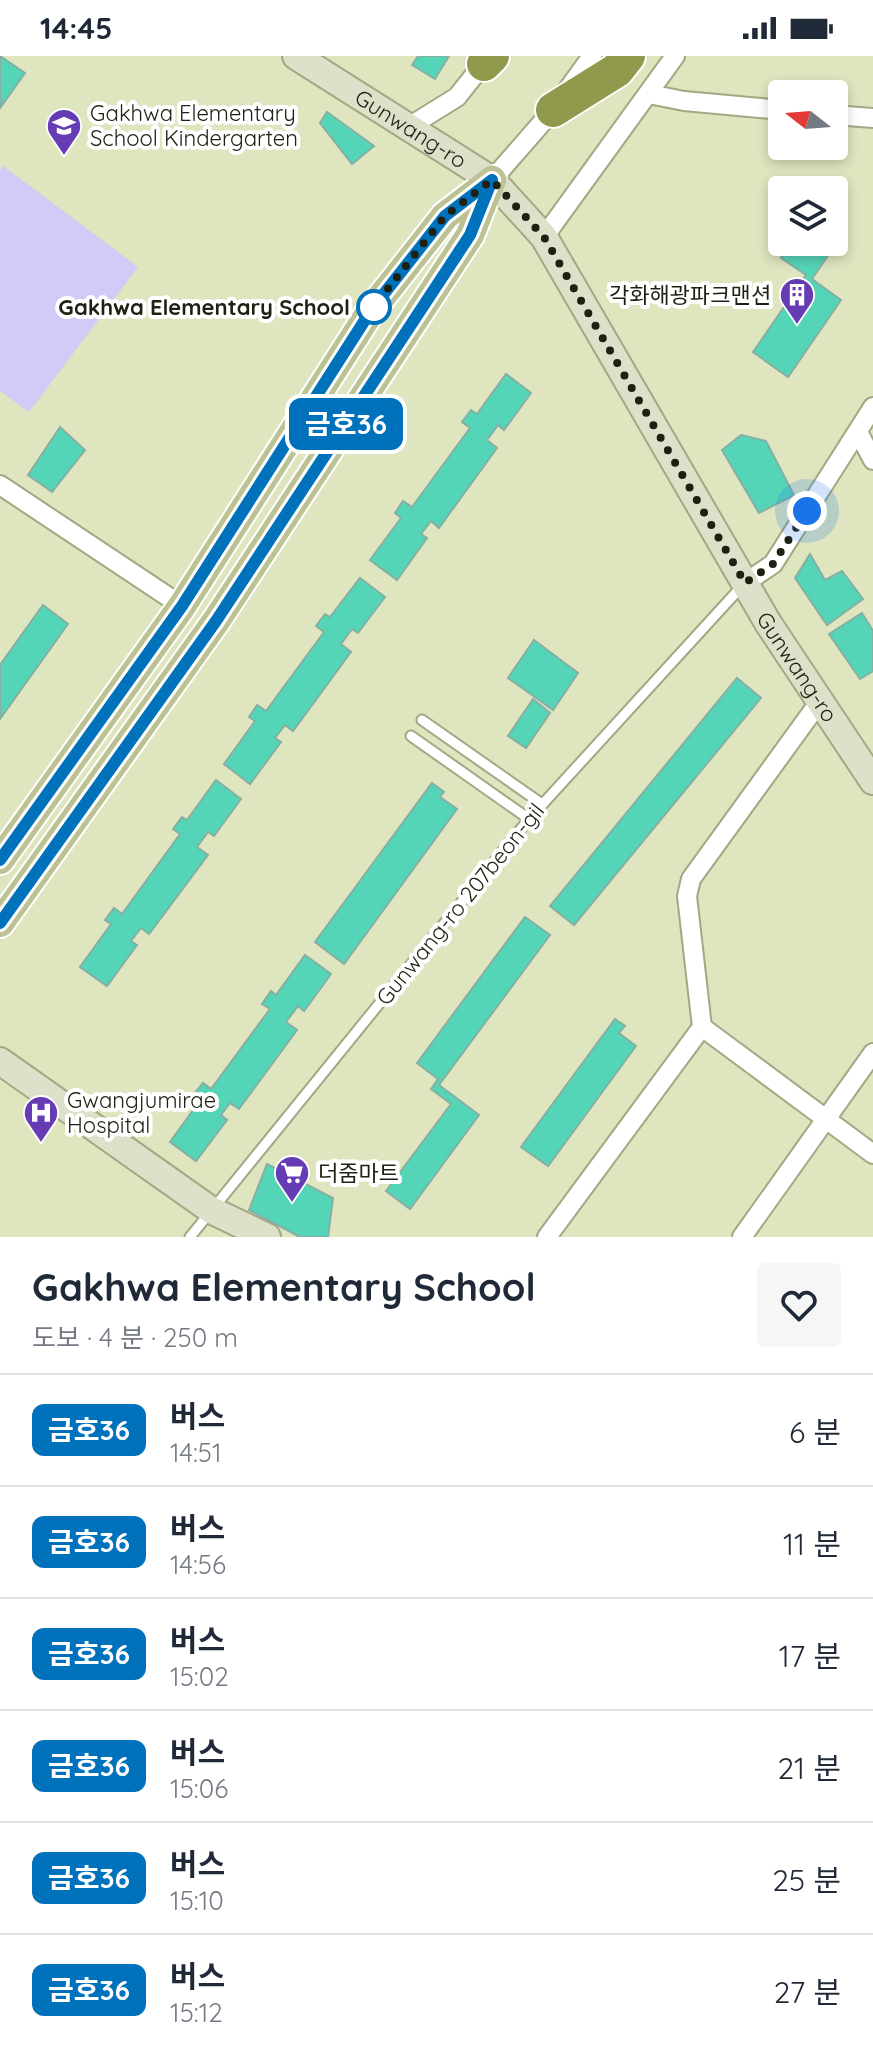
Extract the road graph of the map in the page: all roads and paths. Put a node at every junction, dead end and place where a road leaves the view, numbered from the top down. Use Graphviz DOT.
graph roads {
  1 [pos="296,56"];
  2 [pos="592,56"];
  3 [pos="628,56"];
  4 [pos="675,56"];
  5 [pos="488,59"];
  6 [pos="649,94"];
  7 [pos="768,109"];
  8 [pos="553,110"];
  9 [pos="848,116"];
  10 [pos="873,118"];
  11 [pos="407,128"];
  12 [pos="492,180"];
  13 [pos="544,237"];
  14 [pos="873,407"];
  15 [pos="858,432"];
  16 [pos="873,460"];
  17 [pos="0,485"];
  18 [pos="745,583"];
  19 [pos="182,606"];
  20 [pos="820,701"];
  21 [pos="422,720"];
  22 [pos="411,736"];
  23 [pos="873,781"];
  24 [pos="542,804"];
  25 [pos="529,819"];
  26 [pos="0,860"];
  27 [pos="0,923"];
  28 [pos="702,1027"];
  29 [pos="873,1053"];
  30 [pos="0,1061"];
  31 [pos="826,1120"];
  32 [pos="873,1154"];
  33 [pos="211,1210"];
  34 [pos="190,1237"];
  35 [pos="267,1237"];
  36 [pos="547,1237"];
  37 [pos="742,1237"];
  1 -- 11 [label="main road, Gunwang-ro"];
  2 -- 8 [label="street"];
  3 -- 8 [label="highway"];
  4 -- 6 [label="street"];
  5 -- 11 [label="street"];
  6 -- 7 [label="street"];
  6 -- 13 [label="street"];
  8 -- 12 [label="street"];
  9 -- 10 [label="street"];
  11 -- 12 [label="main road, Gunwang-ro"];
  12 -- 13 [label="main road, Gunwang-ro"];
  12 -- 19 [label="main road"];
  12 -- 27 [label="main road"];
  13 -- 18 [label="main road, Gunwang-ro"];
  14 -- 15 [label="street"];
  15 -- 16 [label="street"];
  15 -- 18 [label="street"];
  17 -- 19 [label="street"];
  18 -- 20 [label="main road, Gunwang-ro"];
  18 -- 24 [label="lane, Gunwang-ro 207beon-gil"];
  19 -- 26 [label="main road"];
  20 -- 23 [label="main road, Gunwang-ro"];
  20 -- 28 [label="street"];
  21 -- 24 [label="lane"];
  22 -- 25 [label="lane"];
  24 -- 25 [label="lane, Gunwang-ro 207beon-gil"];
  25 -- 33 [label="lane, Gunwang-ro 207beon-gil"];
  28 -- 31 [label="street"];
  28 -- 36 [label="street"];
  29 -- 31 [label="street"];
  30 -- 33 [label="main road"];
  31 -- 32 [label="street"];
  31 -- 37 [label="street"];
  33 -- 34 [label="lane, Gunwang-ro 207beon-gil"];
  33 -- 35 [label="main road"];
}
